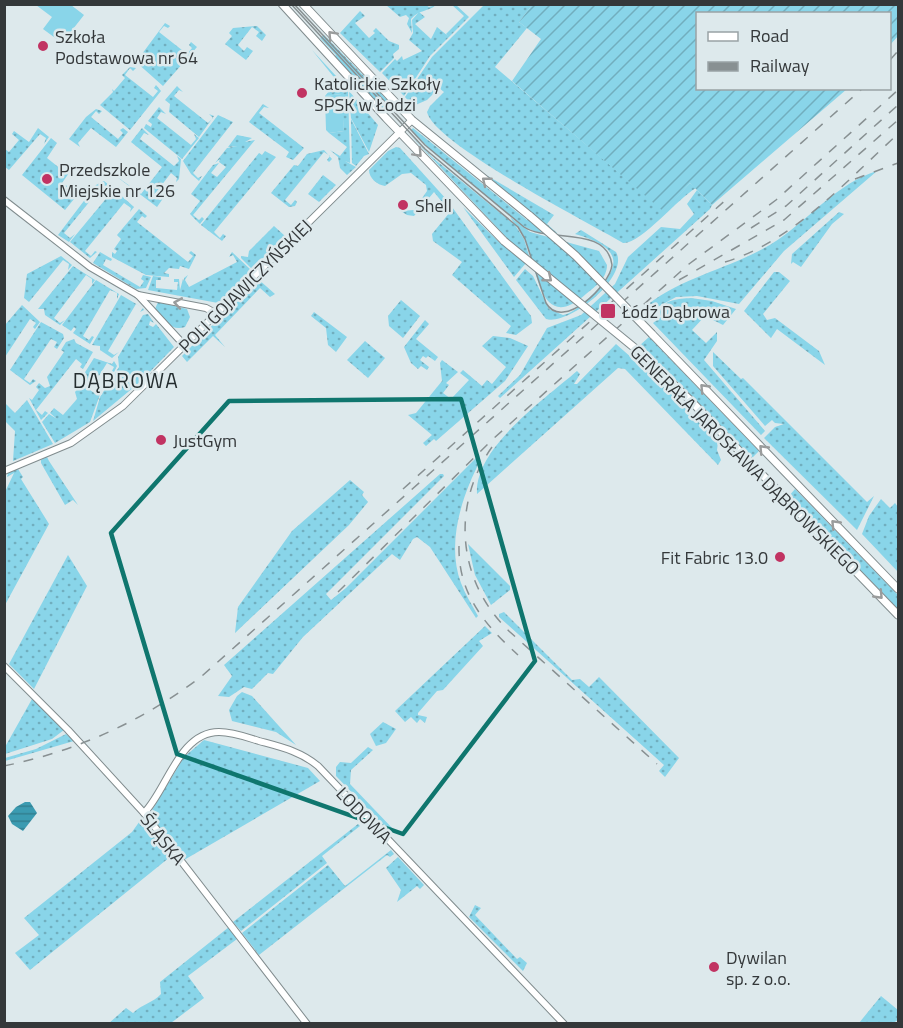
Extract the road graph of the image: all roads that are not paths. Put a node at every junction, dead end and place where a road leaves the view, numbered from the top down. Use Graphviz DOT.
graph roads {
  1 [pos="282,4"];
  2 [pos="303,4"];
  3 [pos="412,120"];
  4 [pos="399,133"];
  5 [pos="4,200"];
  6 [pos="138,295"];
  7 [pos="159,300"];
  8 [pos="152,310"];
  9 [pos="217,314"];
  10 [pos="185,346"];
  11 [pos="4,471"];
  12 [pos="898,589"];
  13 [pos="898,615"];
  14 [pos="4,666"];
  15 [pos="144,813"];
  16 [pos="307,1023"];
  17 [pos="564,1023"];
  1 -- 4 [label="main road, GENERAŁA JAROSŁAWA DĄBROWSKIEGO"];
  3 -- 2 [label="main road, GENERAŁA JAROSŁAWA DĄBROWSKIEGO, one-way"];
  3 -- 4 [label="street, POLI GOJAWICZYŃSKIEJ"];
  12 -- 3 [label="main road, GENERAŁA JAROSŁAWA DĄBROWSKIEGO, one-way, bridge"];
  4 -- 9 [label="street, POLI GOJAWICZYŃSKIEJ"];
  4 -- 13 [label="main road, GENERAŁA JAROSŁAWA DĄBROWSKIEGO, one-way, bridge"];
  5 -- 6 [label="street"];
  6 -- 7 [label="street"];
  6 -- 8 [label="street"];
  7 -- 8 [label="street"];
  9 -- 7 [label="street, one-way"];
  8 -- 10 [label="street"];
  9 -- 10 [label="street, POLI GOJAWICZYŃSKIEJ"];
  10 -- 11 [label="street, POLI GOJAWICZYŃSKIEJ"];
  14 -- 15 [label="street, ŚLĄSKA"];
  15 -- 16 [label="street, ŚLĄSKA"];
  15 -- 17 [label="street, LODOWA"];
}
